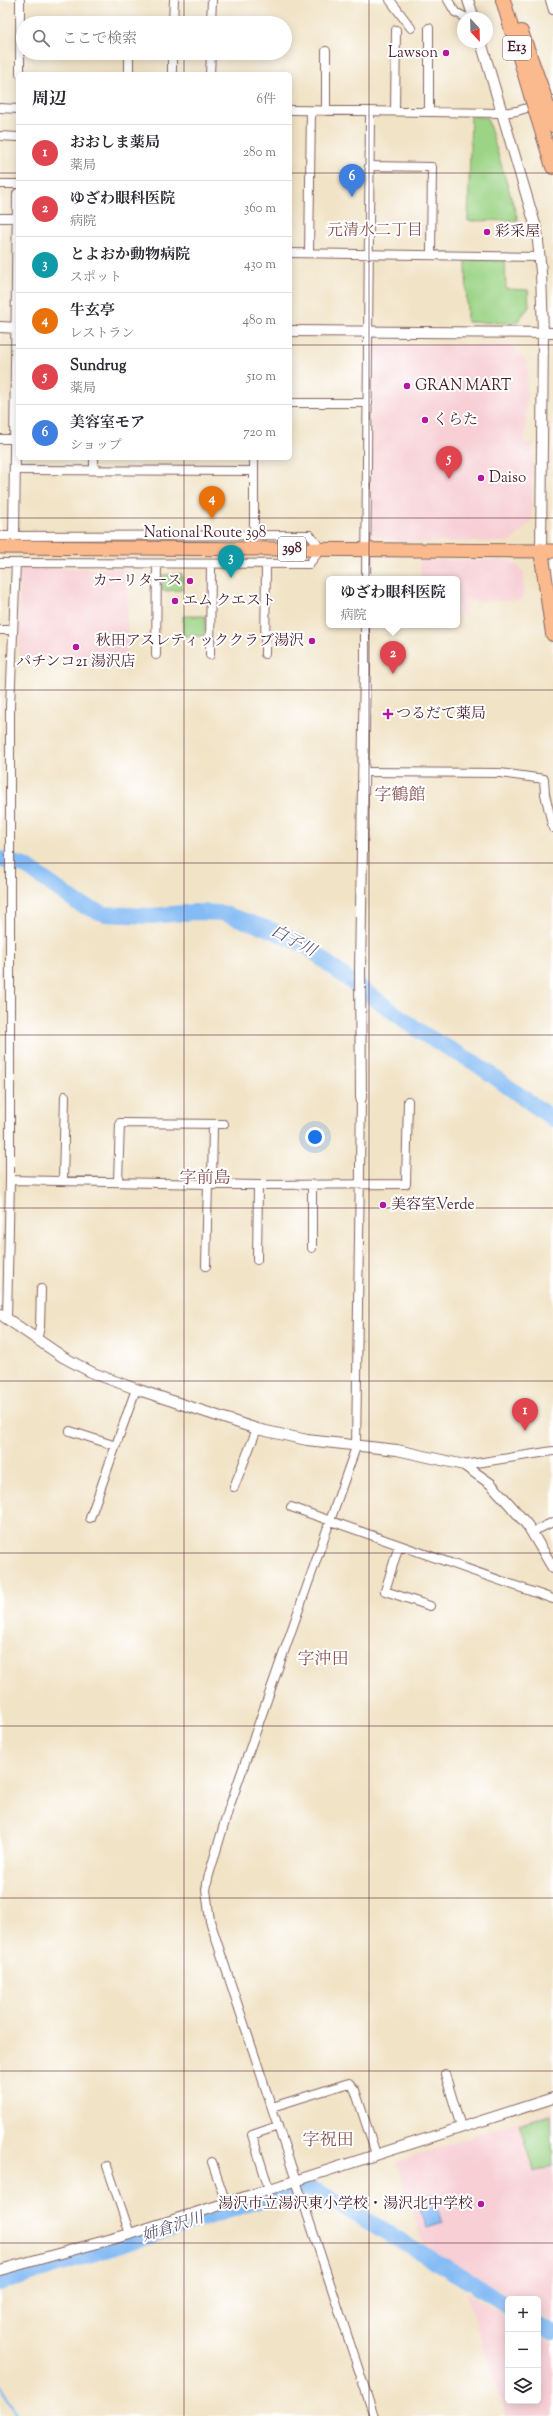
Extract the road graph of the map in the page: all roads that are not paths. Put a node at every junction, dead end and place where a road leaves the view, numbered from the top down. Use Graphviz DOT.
graph roads {
  1 [pos="20,0"];
  2 [pos="174,0"];
  3 [pos="212,0"];
  4 [pos="390,0"];
  5 [pos="448,0"];
  6 [pos="468,0"];
  7 [pos="503,0"];
  8 [pos="510,0"];
  9 [pos="550,0"];
  10 [pos="553,10"];
  11 [pos="472,12"];
  12 [pos="457,13"];
  13 [pos="20,16"];
  14 [pos="173,16"];
  15 [pos="211,16"];
  16 [pos="411,28"];
  17 [pos="429,28"];
  18 [pos="396,30"];
  19 [pos="483,48"];
  20 [pos="326,51"];
  21 [pos="20,60"];
  22 [pos="129,60"];
  23 [pos="172,60"];
  24 [pos="211,60"];
  25 [pos="20,72"];
  26 [pos="129,72"];
  27 [pos="172,72"];
  28 [pos="210,72"];
  29 [pos="542,96"];
  30 [pos="0,108"];
  31 [pos="16,109"];
  32 [pos="292,110"];
  33 [pos="311,111"];
  34 [pos="326,111"];
  35 [pos="370,111"];
  36 [pos="394,111"];
  37 [pos="429,111"];
  38 [pos="502,113"];
  39 [pos="547,119"];
  40 [pos="0,136"];
  41 [pos="16,137"];
  42 [pos="369,166"];
  43 [pos="553,166"];
  44 [pos="0,184"];
  45 [pos="16,184"];
  46 [pos="0,218"];
  47 [pos="16,218"];
  48 [pos="292,253"];
  49 [pos="309,253"];
  50 [pos="368,254"];
  51 [pos="431,254"];
  52 [pos="540,256"];
  53 [pos="0,327"];
  54 [pos="16,328"];
  55 [pos="292,331"];
  56 [pos="367,331"];
  57 [pos="548,334"];
  58 [pos="16,384"];
  59 [pos="368,403"];
  60 [pos="292,404"];
  61 [pos="0,439"];
  62 [pos="15,439"];
  63 [pos="94,460"];
  64 [pos="254,460"];
  65 [pos="94,469"];
  66 [pos="16,470"];
  67 [pos="254,471"];
  68 [pos="254,535"];
  69 [pos="0,536"];
  70 [pos="14,536"];
  71 [pos="0,547"];
  72 [pos="321,549"];
  73 [pos="366,549"];
  74 [pos="547,550"];
  75 [pos="0,563"];
  76 [pos="16,563"];
  77 [pos="157,564"];
  78 [pos="211,564"];
  79 [pos="266,564"];
  80 [pos="366,576"];
  81 [pos="365,628"];
  82 [pos="0,630"];
  83 [pos="13,630"];
  84 [pos="553,634"];
  85 [pos="265,654"];
  86 [pos="156,655"];
  87 [pos="210,655"];
  88 [pos="365,665"];
  89 [pos="364,772"];
  90 [pos="553,828"];
  91 [pos="65,1096"];
  92 [pos="361,1098"];
  93 [pos="408,1101"];
  94 [pos="213,1124"];
  95 [pos="224,1124"];
  96 [pos="10,1180"];
  97 [pos="63,1181"];
  98 [pos="118,1181"];
  99 [pos="210,1183"];
  100 [pos="360,1183"];
  101 [pos="258,1185"];
  102 [pos="312,1185"];
  103 [pos="312,1248"];
  104 [pos="257,1260"];
  105 [pos="206,1266"];
  106 [pos="41,1289"];
  107 [pos="4,1316"];
  108 [pos="37,1340"];
  109 [pos="136,1389"];
  110 [pos="257,1429"];
  111 [pos="70,1430"];
  112 [pos="116,1446"];
  113 [pos="356,1447"];
  114 [pos="553,1452"];
  115 [pos="464,1464"];
  116 [pos="234,1487"];
  117 [pos="291,1507"];
  118 [pos="90,1518"];
  119 [pos="329,1521"];
  120 [pos="553,1522"];
  121 [pos="532,1532"];
  122 [pos="399,1545"];
  123 [pos="553,1568"];
  124 [pos="553,1599"];
  125 [pos="430,1606"];
  126 [pos="445,2074"];
  127 [pos="553,2098"];
  128 [pos="272,2107"];
  129 [pos="278,2126"];
  130 [pos="461,2127"];
  131 [pos="376,2154"];
  132 [pos="212,2162"];
  133 [pos="107,2166"];
  134 [pos="296,2180"];
  135 [pos="269,2189"];
  136 [pos="226,2203"];
  137 [pos="130,2234"];
  138 [pos="0,2270"];
  139 [pos="374,2416"];
  1 -- 13 [label="street"];
  2 -- 14 [label="street"];
  3 -- 15 [label="street"];
  4 -- 16 [label="street"];
  5 -- 12 [label="street"];
  6 -- 11 [label="street"];
  7 -- 29 [label="highway, E13"];
  8 -- 29 [label="highway, E13"];
  9 -- 10 [label="street"];
  17 -- 37 [label="street"];
  18 -- 36 [label="street"];
  19 -- 38 [label="street"];
  20 -- 34 [label="street"];
  21 -- 25 [label="street"];
  22 -- 26 [label="street"];
  23 -- 27 [label="street"];
  24 -- 28 [label="street"];
  29 -- 38 [label="street"];
  29 -- 39 [label="highway, E13, bridge"];
  30 -- 31 [label="street"];
  32 -- 33 [label="street"];
  33 -- 34 [label="street"];
  33 -- 49 [label="street"];
  34 -- 35 [label="street"];
  35 -- 36 [label="street"];
  35 -- 42 [label="street"];
  36 -- 37 [label="street"];
  37 -- 38 [label="street"];
  38 -- 52 [label="street"];
  39 -- 43 [label="highway, E13"];
  40 -- 41 [label="street"];
  42 -- 50 [label="street"];
  42 -- 51 [label="street"];
  44 -- 45 [label="street"];
  46 -- 47 [label="street"];
  48 -- 49 [label="street"];
  49 -- 50 [label="street"];
  50 -- 51 [label="street"];
  50 -- 56 [label="street"];
  51 -- 52 [label="street"];
  52 -- 57 [label="street"];
  53 -- 54 [label="street"];
  55 -- 56 [label="street"];
  56 -- 57 [label="street"];
  56 -- 59 [label="street"];
  57 -- 74 [label="street"];
  58 -- 62 [label="street"];
  59 -- 60 [label="street"];
  59 -- 73 [label="street"];
  61 -- 62 [label="street"];
  62 -- 66 [label="street"];
  63 -- 65 [label="street"];
  64 -- 67 [label="street"];
  65 -- 66 [label="street"];
  65 -- 67 [label="street"];
  66 -- 70 [label="street"];
  67 -- 68 [label="street"];
  68 -- 70 [label="street"];
  68 -- 72 [label="street"];
  69 -- 70 [label="street"];
  71 -- 72 [label="highway, National Route 398 / 398"];
  72 -- 73 [label="highway, National Route 398 / 398"];
  72 -- 79 [label="street"];
  73 -- 74 [label="highway, National Route 398 / 398"];
  73 -- 80 [label="street"];
  74 -- 84 [label="highway"];
  75 -- 76 [label="street"];
  76 -- 77 [label="street"];
  76 -- 83 [label="street"];
  77 -- 78 [label="street"];
  77 -- 86 [label="street"];
  78 -- 79 [label="street"];
  78 -- 87 [label="street"];
  79 -- 85 [label="street"];
  81 -- 88 [label="street"];
  82 -- 83 [label="street"];
  83 -- 96 [label="street"];
  88 -- 89 [label="street"];
  89 -- 90 [label="street"];
  89 -- 92 [label="street"];
  91 -- 97 [label="street"];
  92 -- 100 [label="street"];
  93 -- 100 [label="street"];
  94 -- 95 [label="street"];
  94 -- 98 [label="street"];
  94 -- 99 [label="street"];
  96 -- 97 [label="street"];
  96 -- 107 [label="street"];
  97 -- 98 [label="street"];
  98 -- 99 [label="street"];
  99 -- 101 [label="street"];
  99 -- 105 [label="street"];
  100 -- 102 [label="street"];
  100 -- 113 [label="street"];
  101 -- 102 [label="street"];
  101 -- 104 [label="street"];
  102 -- 103 [label="street"];
  106 -- 108 [label="street"];
  107 -- 108 [label="street"];
  108 -- 109 [label="street"];
  109 -- 110 [label="street"];
  109 -- 112 [label="street"];
  110 -- 113 [label="street"];
  110 -- 116 [label="street"];
  111 -- 112 [label="street"];
  112 -- 118 [label="street"];
  113 -- 115 [label="street"];
  113 -- 119 [label="street"];
  114 -- 115 [label="street"];
  115 -- 121 [label="street"];
  117 -- 119 [label="street"];
  119 -- 122 [label="street"];
  119 -- 128 [label="street"];
  120 -- 121 [label="street"];
  121 -- 123 [label="street"];
  122 -- 124 [label="street"];
  122 -- 125 [label="street"];
  126 -- 130 [label="street"];
  127 -- 130 [label="street"];
  128 -- 129 [label="street"];
  128 -- 131 [label="street"];
  129 -- 134 [label="street"];
  129 -- 135 [label="street"];
  130 -- 131 [label="street"];
  131 -- 134 [label="street"];
  132 -- 136 [label="street"];
  133 -- 137 [label="street"];
  134 -- 135 [label="street"];
  134 -- 139 [label="street"];
  135 -- 136 [label="street"];
  136 -- 137 [label="street"];
  137 -- 138 [label="street"];
}
